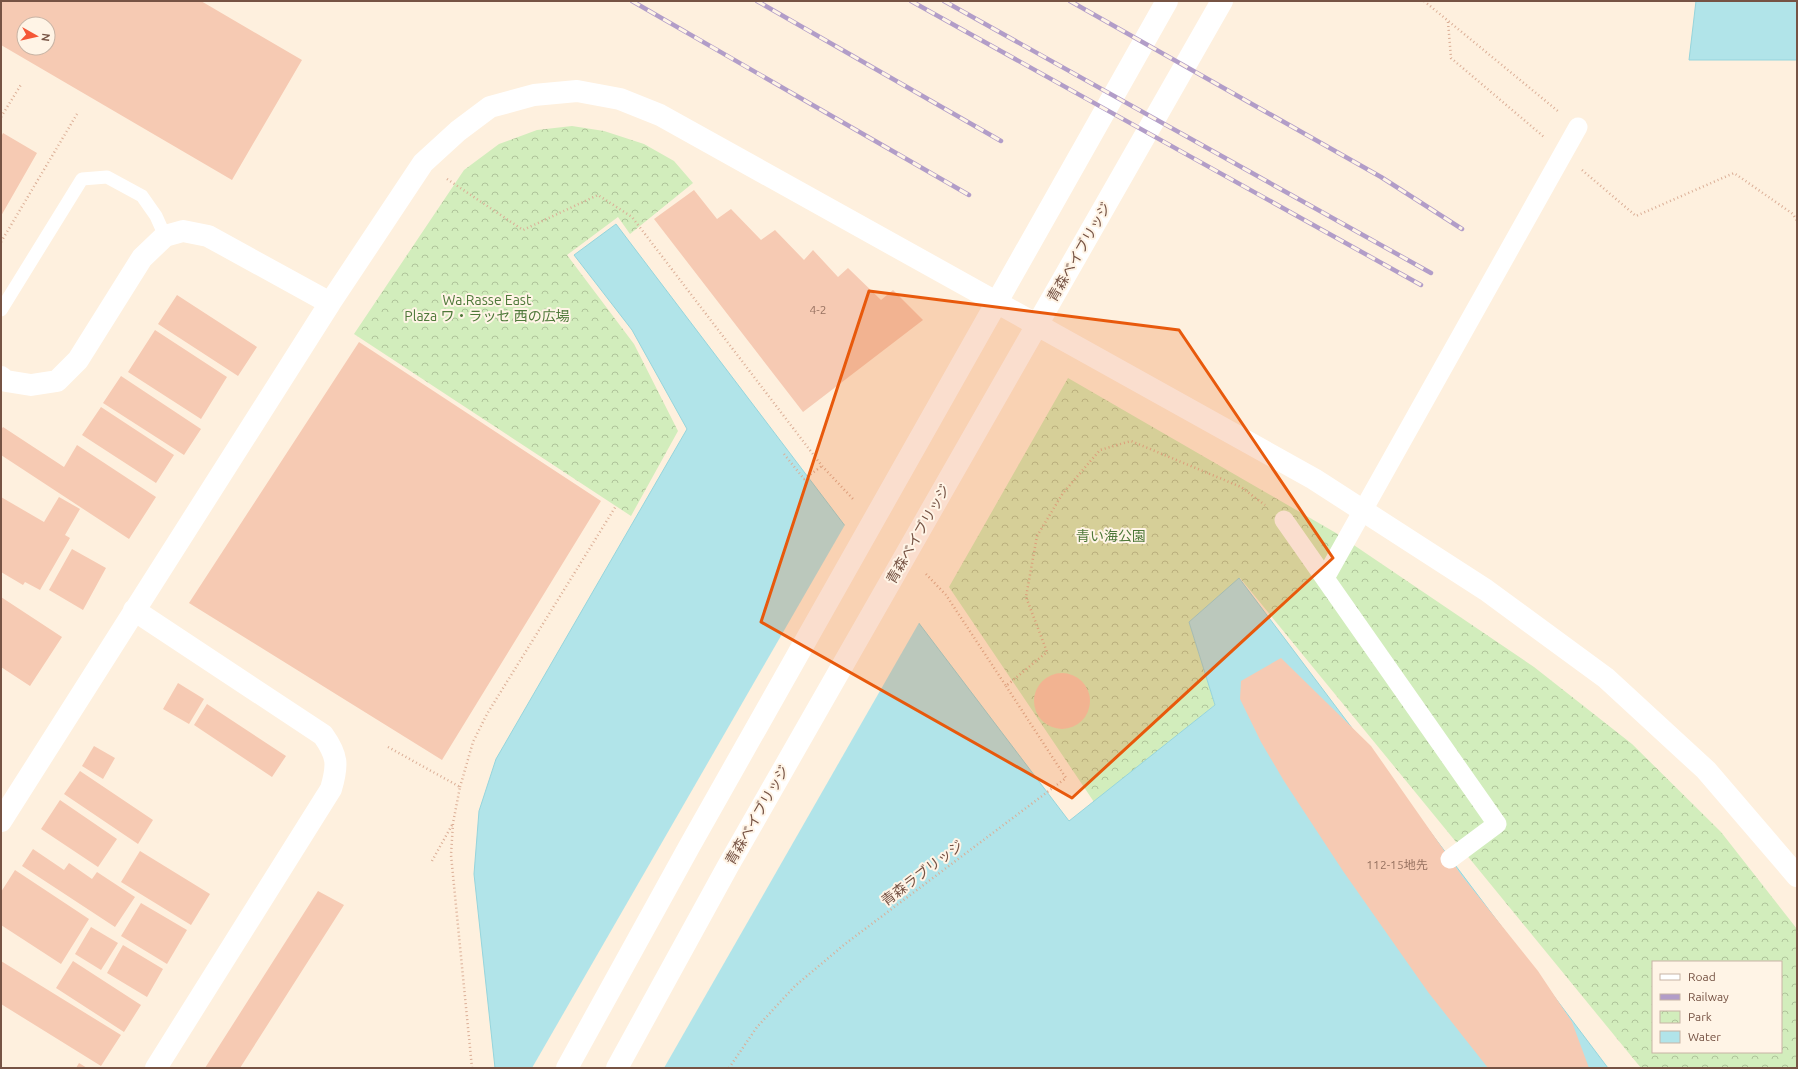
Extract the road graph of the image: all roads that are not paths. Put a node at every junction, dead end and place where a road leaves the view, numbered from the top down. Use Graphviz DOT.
graph roads {
  1 [pos="1167,1"];
  2 [pos="1222,1"];
  3 [pos="1578,127"];
  4 [pos="165,236"];
  5 [pos="330,303"];
  6 [pos="1,310"];
  7 [pos="3,382"];
  8 [pos="1284,520"];
  9 [pos="1325,578"];
  10 [pos="134,610"];
  11 [pos="1,821"];
  12 [pos="1450,860"];
  13 [pos="1797,876"];
  14 [pos="156,1068"];
  15 [pos="567,1068"];
  16 [pos="617,1068"];
  1 -- 15 [label="street"];
  2 -- 16 [label="street, 青森ベイブリッジ"];
  3 -- 9 [label="street"];
  4 -- 5 [label="street"];
  4 -- 6 [label="lane"];
  4 -- 7 [label="street"];
  5 -- 10 [label="street"];
  5 -- 13 [label="street"];
  8 -- 9 [label="street"];
  9 -- 12 [label="street"];
  10 -- 11 [label="street"];
  10 -- 14 [label="street"];
}
